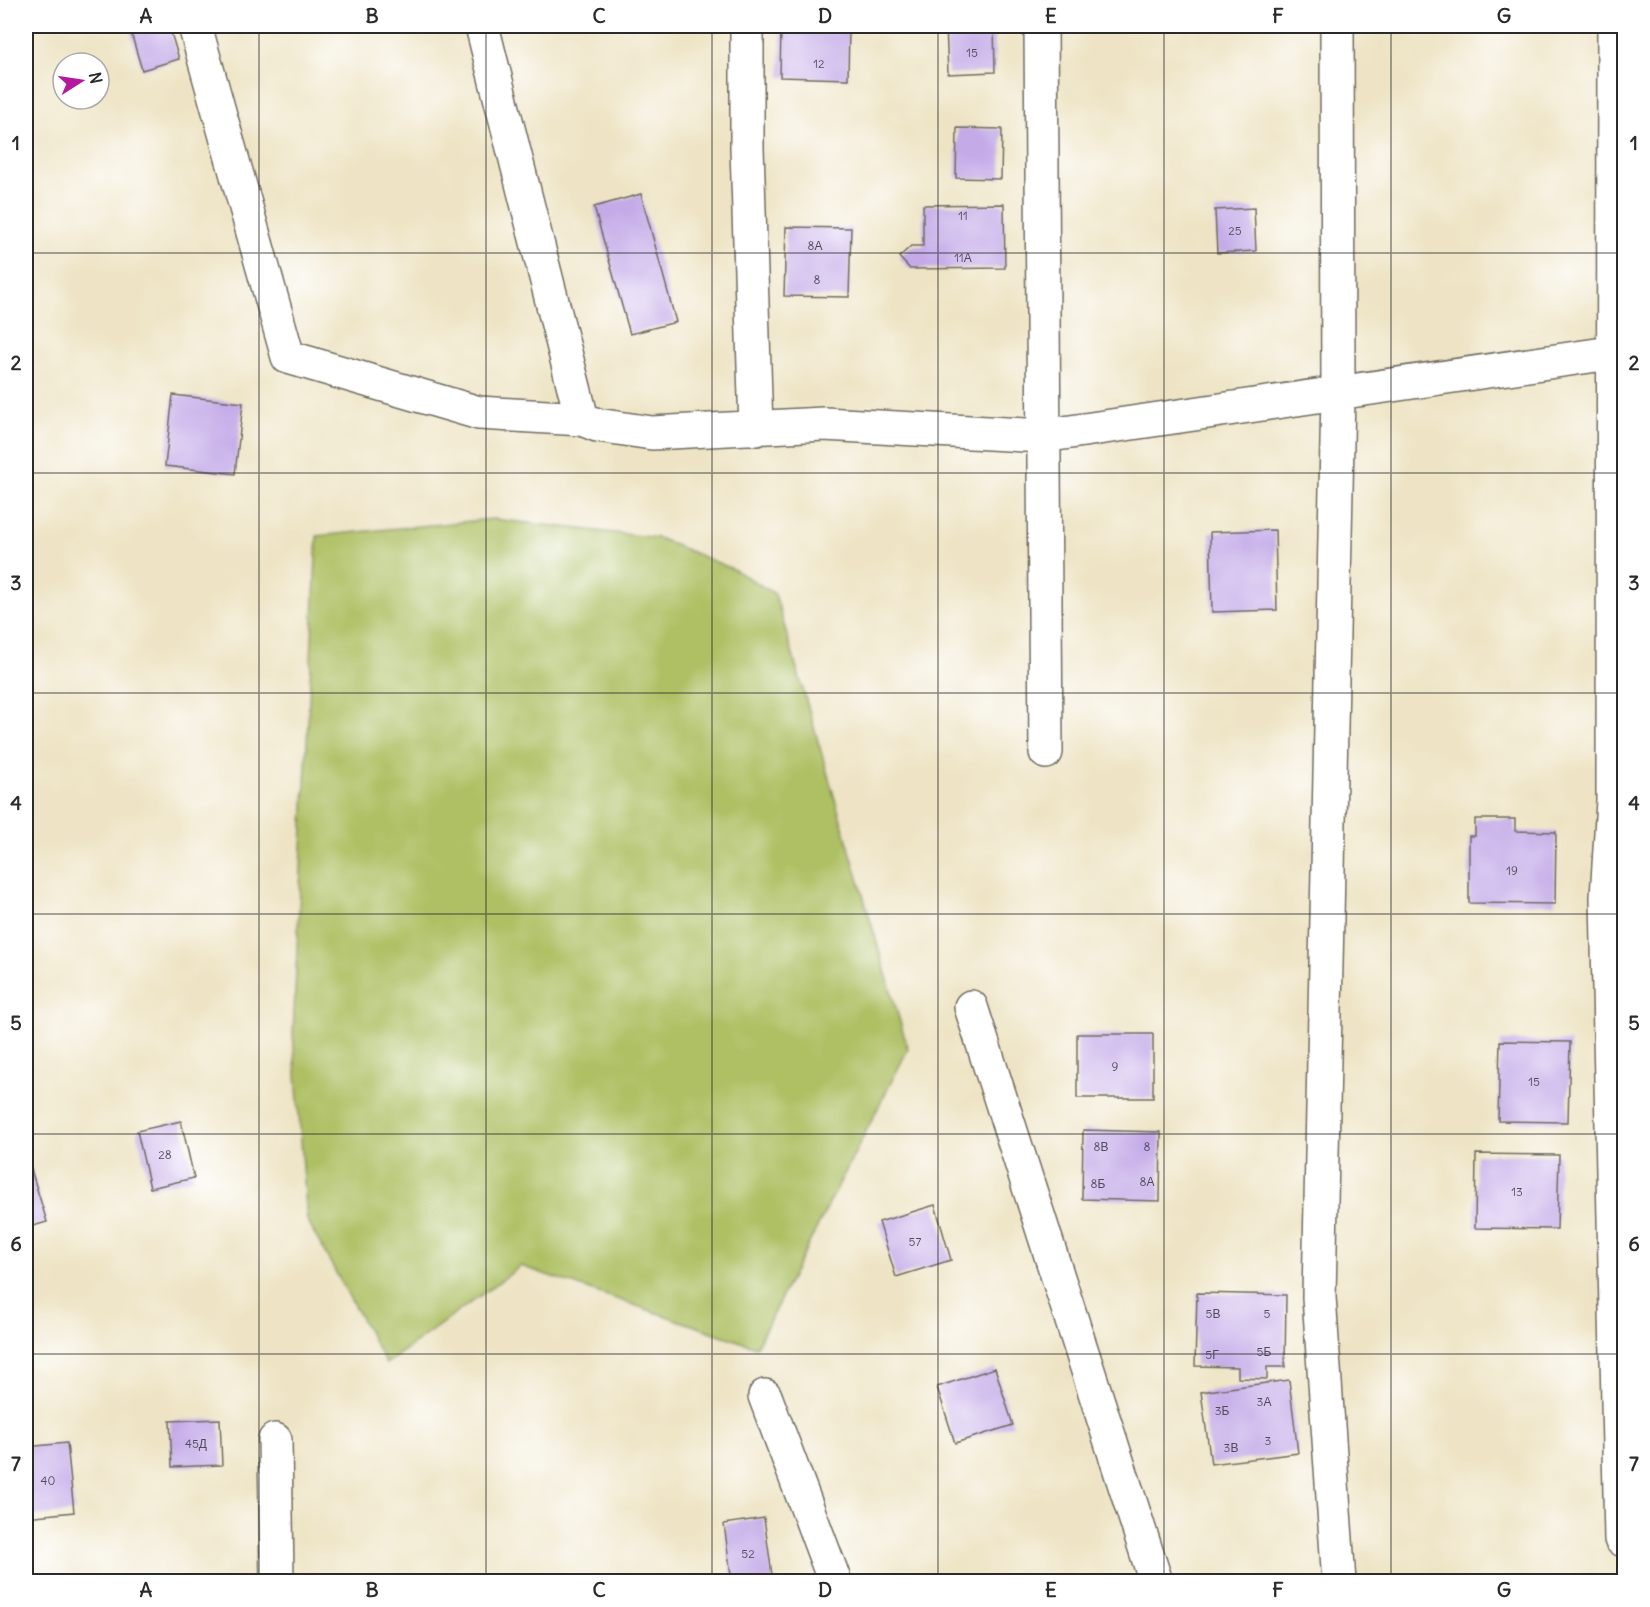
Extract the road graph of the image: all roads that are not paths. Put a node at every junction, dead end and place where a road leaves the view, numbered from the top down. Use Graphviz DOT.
graph roads {
  1 [pos="195,26"];
  2 [pos="482,26"];
  3 [pos="747,26"];
  4 [pos="1041,26"];
  5 [pos="1337,26"];
  6 [pos="1614,26"];
  7 [pos="1619,351"];
  8 [pos="1338,394"];
  9 [pos="582,419"];
  10 [pos="756,429"];
  11 [pos="1043,436"];
  12 [pos="1046,752"];
  13 [pos="971,1007"];
  14 [pos="765,1396"];
  15 [pos="275,1440"];
  16 [pos="1621,1539"];
  17 [pos="277,1581"];
  18 [pos="835,1581"];
  19 [pos="1156,1581"];
  20 [pos="1339,1581"];
  1 -- 9 [label="street"];
  2 -- 9 [label="street"];
  3 -- 10 [label="street"];
  4 -- 11 [label="street"];
  5 -- 8 [label="street"];
  6 -- 7 [label="street"];
  7 -- 8 [label="street"];
  7 -- 16 [label="street"];
  8 -- 11 [label="street"];
  8 -- 20 [label="street"];
  9 -- 10 [label="street"];
  10 -- 11 [label="street"];
  11 -- 12 [label="street"];
  13 -- 19 [label="street"];
  14 -- 18 [label="street"];
  15 -- 17 [label="street"];
}
